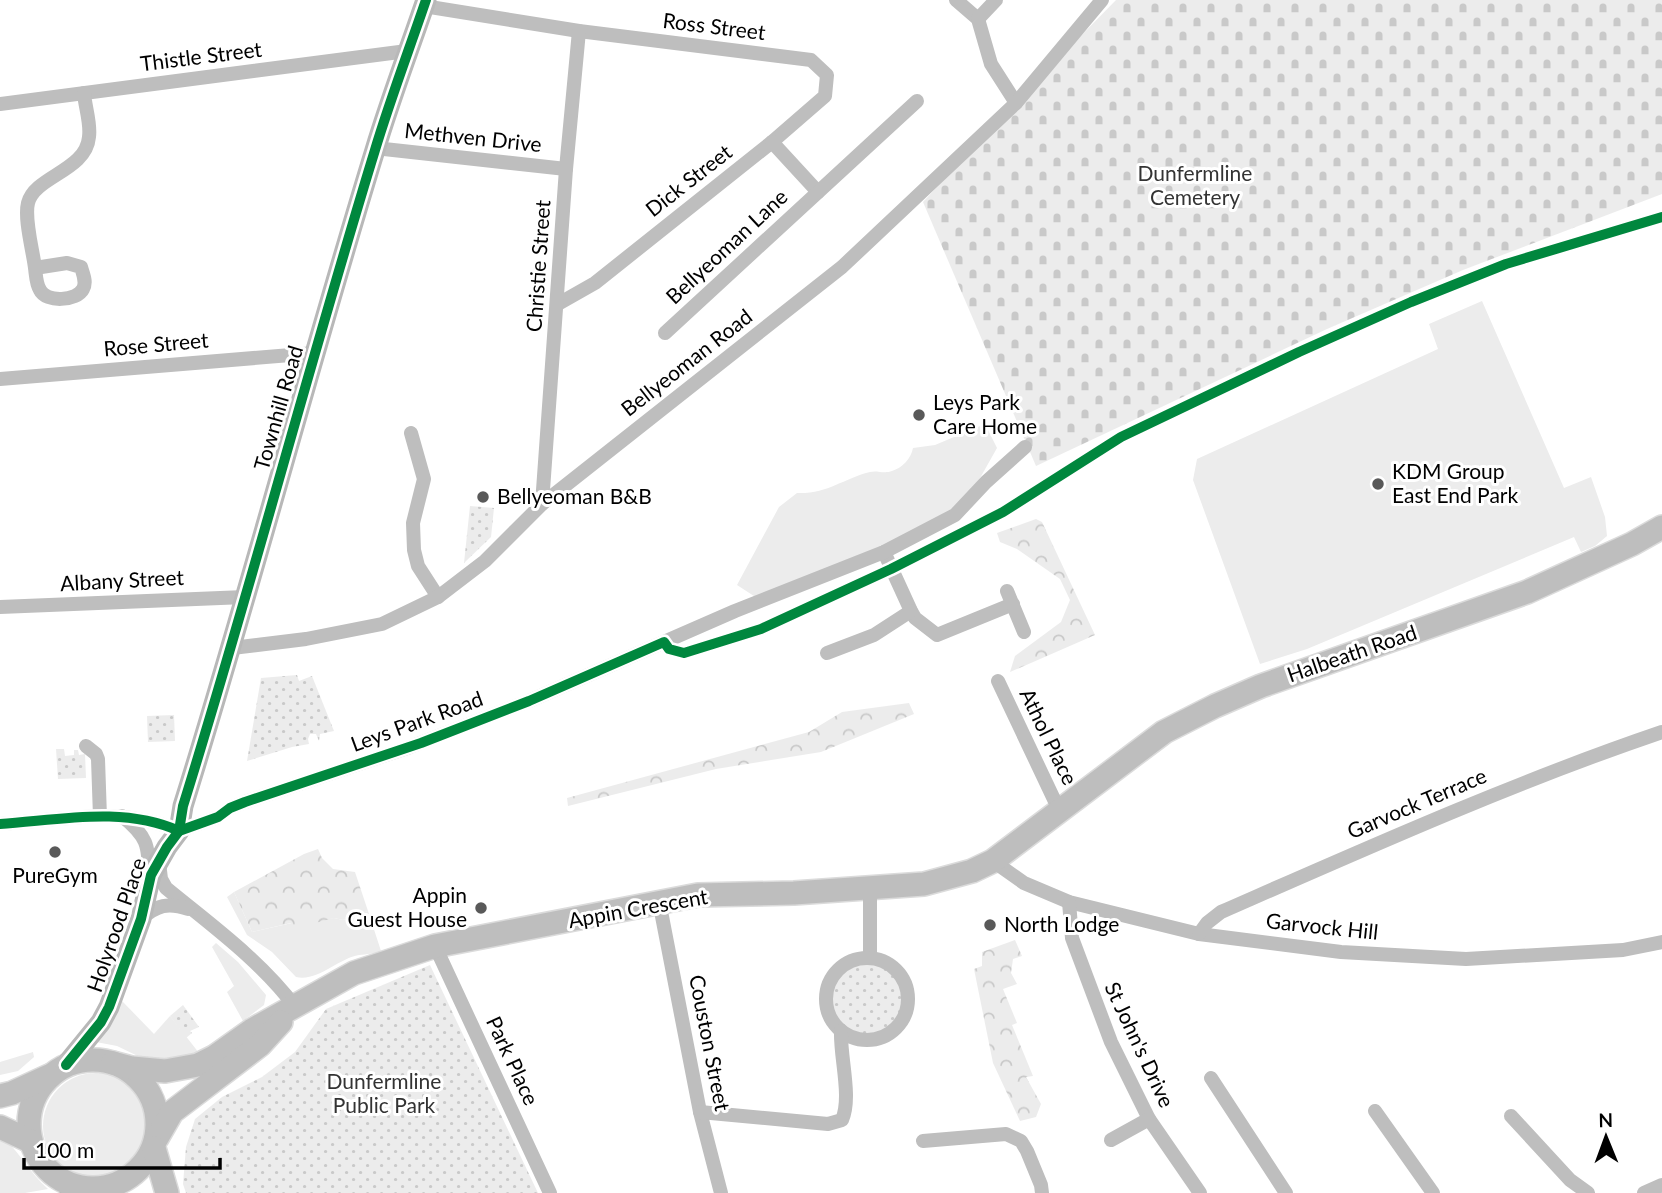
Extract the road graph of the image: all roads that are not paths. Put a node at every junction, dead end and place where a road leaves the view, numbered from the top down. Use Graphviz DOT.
graph roads {
  1 [pos="956,0"];
  2 [pos="996,0"];
  3 [pos="1102,0"];
  4 [pos="425,3"];
  5 [pos="978,19"];
  6 [pos="579,31"];
  7 [pos="407,51"];
  8 [pos="827,75"];
  9 [pos="84,93"];
  10 [pos="918,101"];
  11 [pos="1016,103"];
  12 [pos="0,104"];
  13 [pos="772,142"];
  14 [pos="375,148"];
  15 [pos="566,169"];
  16 [pos="818,192"];
  17 [pos="35,268"];
  18 [pos="558,304"];
  19 [pos="665,333"];
  20 [pos="315,352"];
  21 [pos="0,379"];
  22 [pos="411,433"];
  23 [pos="1025,447"];
  24 [pos="542,504"];
  25 [pos="1662,527"];
  26 [pos="884,552"];
  27 [pos="245,597"];
  28 [pos="438,597"];
  29 [pos="0,607"];
  30 [pos="911,611"];
  31 [pos="1024,632"];
  32 [pos="232,648"];
  33 [pos="827,653"];
  34 [pos="998,681"];
  35 [pos="1662,732"];
  36 [pos="86,746"];
  37 [pos="1060,811"];
  38 [pos="122,816"];
  39 [pos="100,817"];
  40 [pos="0,824"];
  41 [pos="180,831"];
  42 [pos="159,860"];
  43 [pos="993,861"];
  44 [pos="149,881"];
  45 [pos="870,888"];
  46 [pos="659,901"];
  47 [pos="1069,902"];
  48 [pos="195,912"];
  49 [pos="141,919"];
  50 [pos="1199,934"];
  51 [pos="1662,942"];
  52 [pos="435,946"];
  53 [pos="870,958"];
  54 [pos="296,1007"];
  55 [pos="841,1031"];
  56 [pos="113,1063"];
  57 [pos="57,1070"];
  58 [pos="1211,1078"];
  59 [pos="0,1096"];
  60 [pos="1375,1111"];
  61 [pos="700,1112"];
  62 [pos="1511,1116"];
  63 [pos="1149,1119"];
  64 [pos="0,1127"];
  65 [pos="1111,1140"];
  66 [pos="30,1141"];
  67 [pos="923,1141"];
  68 [pos="155,1144"];
  69 [pos="1662,1185"];
  70 [pos="94,1191"];
  71 [pos="167,1193"];
  72 [pos="551,1193"];
  73 [pos="721,1193"];
  74 [pos="1042,1193"];
  75 [pos="1200,1193"];
  76 [pos="1286,1193"];
  77 [pos="1433,1193"];
  78 [pos="1588,1193"];
  79 [pos="1644,1193"];
  1 -- 5 [label="street"];
  2 -- 5 [label="street"];
  3 -- 11 [label="street, Bellyeoman Road"];
  4 -- 6 [label="street, Ross Street"];
  4 -- 7 [label="street, Townhill Road"];
  5 -- 11 [label="street"];
  6 -- 8 [label="street, Ross Street"];
  6 -- 15 [label="street, Christie Street"];
  7 -- 9 [label="street, Thistle Street"];
  7 -- 14 [label="street, Townhill Road"];
  8 -- 13 [label="street, Dick Street"];
  9 -- 12 [label="street, Thistle Street"];
  9 -- 17 [label="street"];
  10 -- 16 [label="street, Bellyeoman Lane"];
  11 -- 24 [label="street, Bellyeoman Road"];
  13 -- 16 [label="street, Bellyeoman Lane"];
  13 -- 18 [label="street, Dick Street"];
  14 -- 15 [label="street, Methven Drive"];
  14 -- 20 [label="street, Townhill Road"];
  15 -- 18 [label="street, Christie Street"];
  16 -- 19 [label="street, Bellyeoman Lane"];
  18 -- 24 [label="street, Christie Street"];
  20 -- 21 [label="street, Rose Street"];
  20 -- 27 [label="street, Townhill Road"];
  22 -- 28 [label="street"];
  23 -- 26 [label="street, Leys Park Road"];
  24 -- 28 [label="street, Bellyeoman Road"];
  25 -- 37 [label="main road, Halbeath Road"];
  26 -- 30 [label="street"];
  26 -- 41 [label="street, Leys Park Road"];
  27 -- 29 [label="street, Albany Street"];
  27 -- 32 [label="street, Townhill Road"];
  28 -- 32 [label="street, Bellyeoman Road"];
  30 -- 31 [label="street"];
  30 -- 33 [label="street"];
  32 -- 41 [label="street, Townhill Road"];
  34 -- 37 [label="street, Athol Place"];
  35 -- 50 [label="street, Garvock Terrace"];
  36 -- 39 [label="street"];
  37 -- 43 [label="main road, Appin Crescent"];
  38 -- 39 [label="street"];
  38 -- 41 [label="street"];
  38 -- 44 [label="street, Holyrood Place"];
  39 -- 40 [label="street"];
  41 -- 42 [label="street, Holyrood Place"];
  42 -- 44 [label="street, Holyrood Place"];
  42 -- 48 [label="street"];
  43 -- 45 [label="main road, Appin Crescent"];
  43 -- 47 [label="street, Garvock Hill"];
  44 -- 49 [label="street, Holyrood Place"];
  45 -- 46 [label="main road, Appin Crescent"];
  45 -- 53 [label="street"];
  46 -- 52 [label="main road, Appin Crescent"];
  46 -- 61 [label="street, Couston Street"];
  47 -- 50 [label="street, Garvock Hill"];
  47 -- 63 [label="street, St John's Drive"];
  48 -- 49 [label="street, Holyrood Place"];
  48 -- 54 [label="street"];
  49 -- 57 [label="street, Holyrood Place"];
  50 -- 51 [label="street, Garvock Hill"];
  52 -- 54 [label="main road, Appin Crescent"];
  52 -- 72 [label="street, Park Place"];
  53 -- 55 [label="street"];
  53 -- 55 [label="street"];
  54 -- 56 [label="main road, Appin Crescent"];
  54 -- 68 [label="main road, Appin Crescent"];
  55 -- 61 [label="street"];
  56 -- 57 [label="main road"];
  56 -- 68 [label="main road"];
  57 -- 59 [label="main road"];
  57 -- 66 [label="main road"];
  58 -- 76 [label="street"];
  60 -- 77 [label="street"];
  61 -- 73 [label="street, Couston Street"];
  62 -- 78 [label="street"];
  63 -- 65 [label="street"];
  63 -- 75 [label="street, St John's Drive"];
  64 -- 66 [label="main road"];
  66 -- 70 [label="main road"];
  67 -- 74 [label="street"];
  68 -- 70 [label="main road"];
  68 -- 71 [label="main road"];
  69 -- 79 [label="street"];
}
